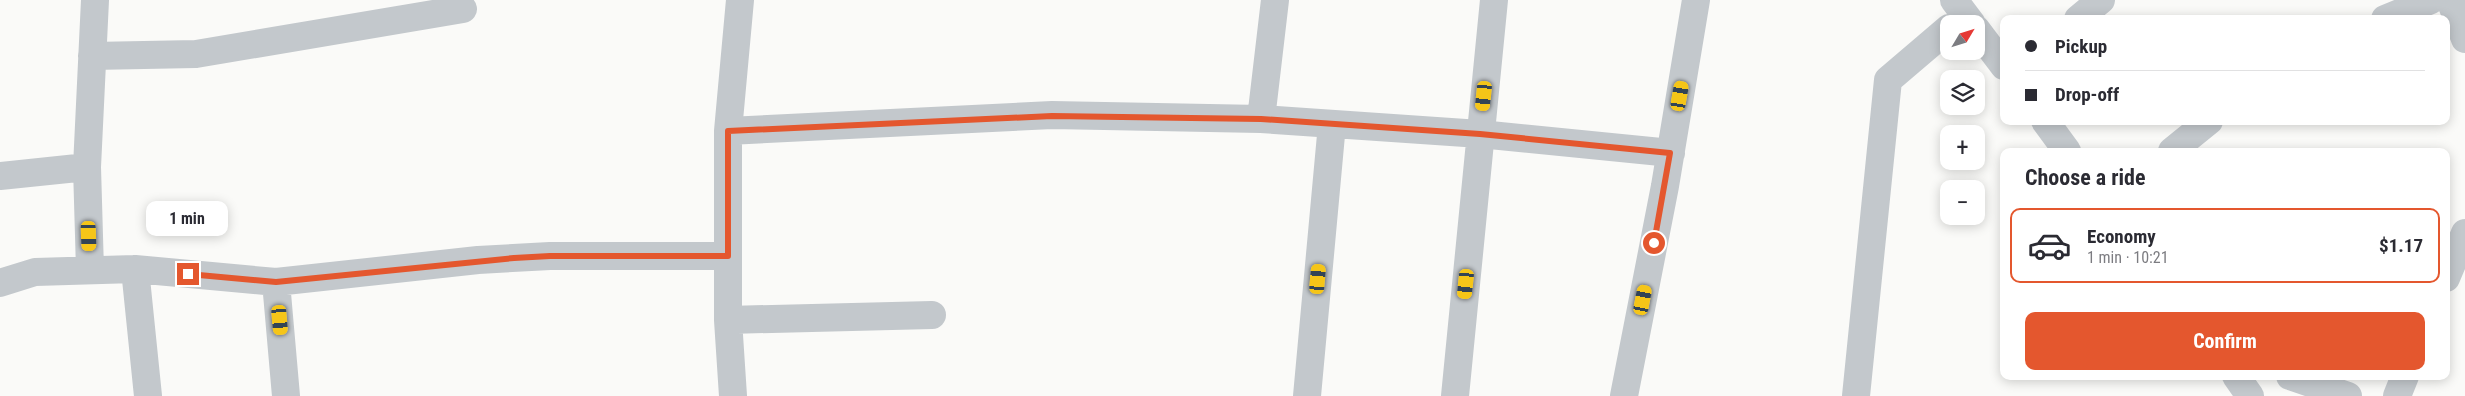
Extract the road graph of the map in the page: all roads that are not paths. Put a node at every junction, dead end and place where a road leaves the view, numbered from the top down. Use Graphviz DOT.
graph roads {
  1 [pos="95,0"];
  2 [pos="740,0"];
  3 [pos="1275,0"];
  4 [pos="1494,0"];
  5 [pos="1696,0"];
  6 [pos="2101,0"];
  7 [pos="2431,0"];
  8 [pos="2450,0"];
  9 [pos="463,9"];
  10 [pos="2083,15"];
  11 [pos="2395,15"];
  12 [pos="1940,38"];
  13 [pos="2465,39"];
  14 [pos="1985,45"];
  15 [pos="92,56"];
  16 [pos="2000,62"];
  17 [pos="1261,119"];
  18 [pos="1332,124"];
  19 [pos="2048,125"];
  20 [pos="2204,125"];
  21 [pos="728,131"];
  22 [pos="1480,134"];
  23 [pos="2065,148"];
  24 [pos="2176,148"];
  25 [pos="1670,153"];
  26 [pos="88,167"];
  27 [pos="0,176"];
  28 [pos="2465,233"];
  29 [pos="728,256"];
  30 [pos="135,269"];
  31 [pos="2450,269"];
  32 [pos="90,270"];
  33 [pos="276,282"];
  34 [pos="0,283"];
  35 [pos="932,315"];
  36 [pos="728,320"];
  37 [pos="2239,380"];
  38 [pos="2302,380"];
  39 [pos="2403,380"];
  40 [pos="148,396"];
  41 [pos="286,396"];
  42 [pos="733,396"];
  43 [pos="1307,396"];
  44 [pos="1455,396"];
  45 [pos="1624,396"];
  46 [pos="1856,396"];
  47 [pos="2250,396"];
  48 [pos="2348,396"];
  49 [pos="2397,396"];
  1 -- 15 [label="street"];
  2 -- 21 [label="street"];
  3 -- 17 [label="street"];
  4 -- 22 [label="street"];
  5 -- 25 [label="street"];
  6 -- 10 [label="street"];
  7 -- 11 [label="street"];
  8 -- 13 [label="street"];
  9 -- 15 [label="street"];
  12 -- 46 [label="street"];
  14 -- 16 [label="street"];
  15 -- 26 [label="street"];
  17 -- 18 [label="street"];
  17 -- 21 [label="street"];
  18 -- 22 [label="street"];
  18 -- 43 [label="street"];
  19 -- 23 [label="street"];
  20 -- 24 [label="street"];
  21 -- 29 [label="street"];
  22 -- 25 [label="street"];
  22 -- 44 [label="street"];
  25 -- 45 [label="street"];
  26 -- 27 [label="street"];
  26 -- 32 [label="street"];
  28 -- 31 [label="street"];
  29 -- 33 [label="street"];
  29 -- 36 [label="street"];
  30 -- 32 [label="street"];
  30 -- 33 [label="street"];
  30 -- 40 [label="street"];
  32 -- 34 [label="street"];
  33 -- 41 [label="street"];
  35 -- 36 [label="street"];
  36 -- 42 [label="street"];
  37 -- 47 [label="street"];
  38 -- 48 [label="street"];
  39 -- 49 [label="street"];
}
